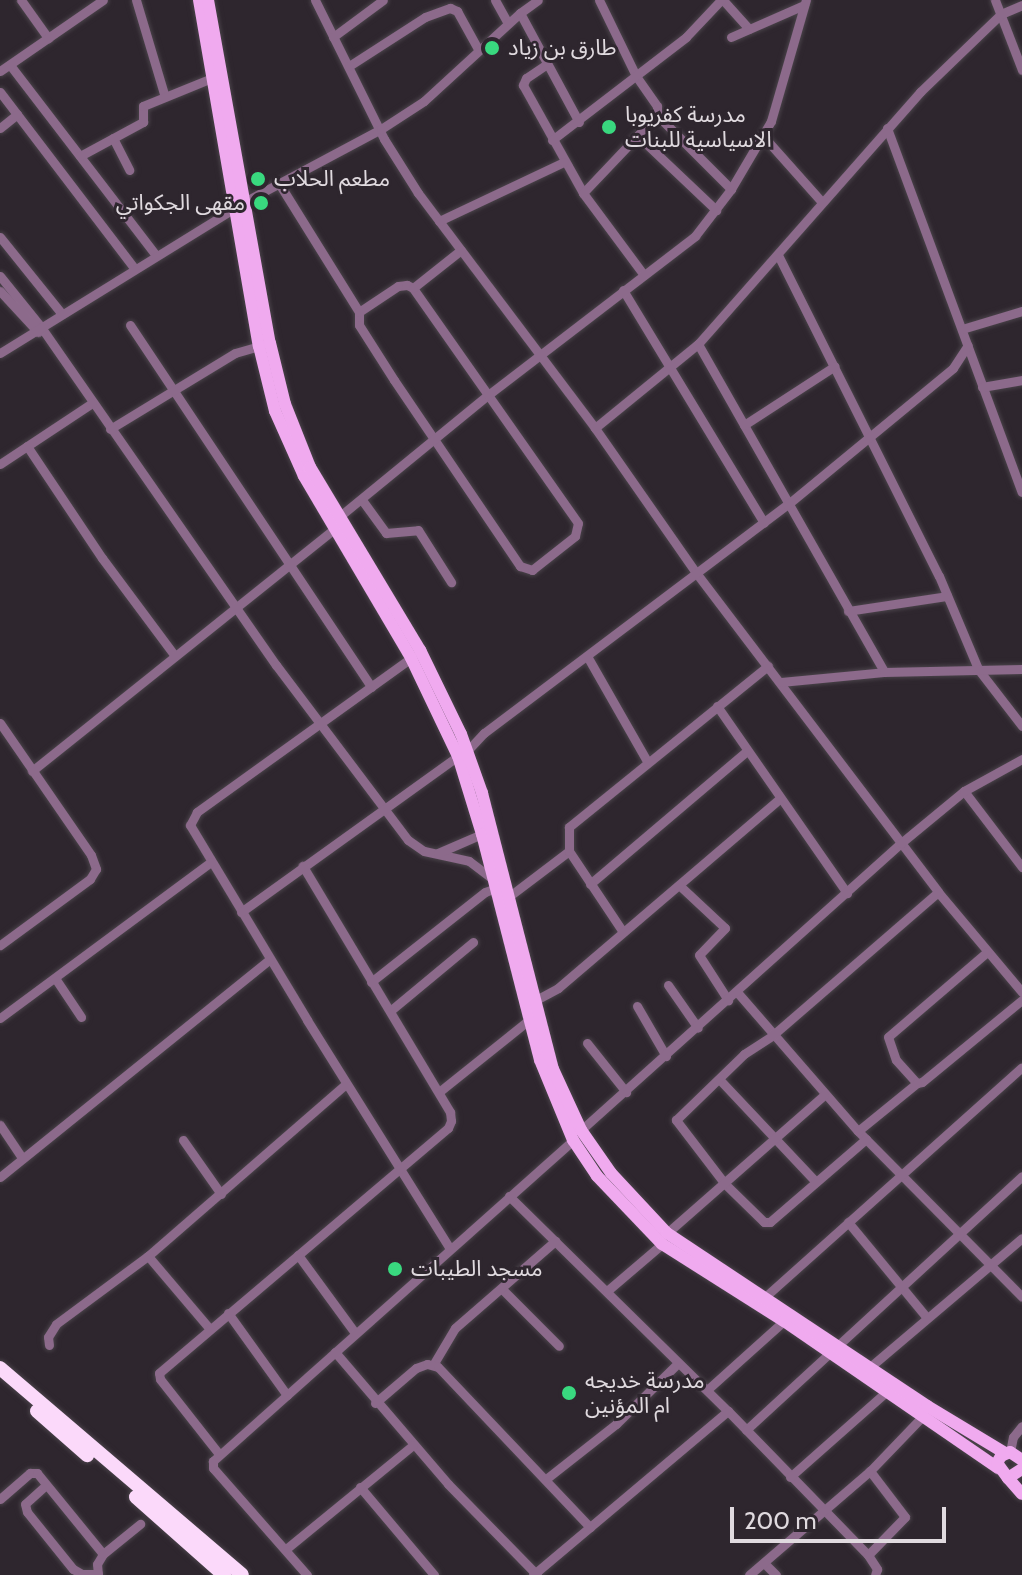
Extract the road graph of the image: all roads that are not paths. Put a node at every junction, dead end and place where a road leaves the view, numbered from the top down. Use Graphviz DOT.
graph roads {
  1 [pos="21,0"];
  2 [pos="103,0"];
  3 [pos="136,0"];
  4 [pos="199,0"];
  5 [pos="208,0"];
  6 [pos="315,0"];
  7 [pos="383,0"];
  8 [pos="495,0"];
  9 [pos="538,0"];
  10 [pos="599,0"];
  11 [pos="722,0"];
  12 [pos="995,0"];
  13 [pos="805,2"];
  14 [pos="1022,5"];
  15 [pos="520,13"];
  16 [pos="1001,14"];
  17 [pos="508,23"];
  18 [pos="749,29"];
  19 [pos="333,37"];
  20 [pos="731,37"];
  21 [pos="48,38"];
  22 [pos="478,49"];
  23 [pos="547,64"];
  24 [pos="10,65"];
  25 [pos="349,66"];
  26 [pos="1022,70"];
  27 [pos="0,71"];
  28 [pos="636,76"];
  29 [pos="212,78"];
  30 [pos="0,92"];
  31 [pos="165,97"];
  32 [pos="17,114"];
  33 [pos="657,115"];
  34 [pos="579,122"];
  35 [pos="0,128"];
  36 [pos="887,128"];
  37 [pos="381,129"];
  38 [pos="228,135"];
  39 [pos="638,136"];
  40 [pos="764,137"];
  41 [pos="113,138"];
  42 [pos="552,140"];
  43 [pos="80,156"];
  44 [pos="564,162"];
  45 [pos="129,170"];
  46 [pos="280,185"];
  47 [pos="731,189"];
  48 [pos="583,193"];
  49 [pos="822,202"];
  50 [pos="241,204"];
  51 [pos="716,210"];
  52 [pos="439,221"];
  53 [pos="0,237"];
  54 [pos="461,250"];
  55 [pos="156,255"];
  56 [pos="778,255"];
  57 [pos="134,268"];
  58 [pos="644,275"];
  59 [pos="0,276"];
  60 [pos="413,288"];
  61 [pos="623,290"];
  62 [pos="0,291"];
  63 [pos="1022,311"];
  64 [pos="359,312"];
  65 [pos="62,314"];
  66 [pos="130,325"];
  67 [pos="962,329"];
  68 [pos="40,331"];
  69 [pos="698,344"];
  70 [pos="264,345"];
  71 [pos="968,345"];
  72 [pos="0,353"];
  73 [pos="541,355"];
  74 [pos="835,366"];
  75 [pos="671,367"];
  76 [pos="1022,380"];
  77 [pos="982,387"];
  78 [pos="174,389"];
  79 [pos="488,395"];
  80 [pos="92,403"];
  81 [pos="744,425"];
  82 [pos="595,428"];
  83 [pos="110,429"];
  84 [pos="870,435"];
  85 [pos="437,438"];
  86 [pos="27,446"];
  87 [pos="1017,463"];
  88 [pos="0,464"];
  89 [pos="1022,492"];
  90 [pos="362,500"];
  91 [pos="787,505"];
  92 [pos="340,516"];
  93 [pos="764,523"];
  94 [pos="334,529"];
  95 [pos="290,565"];
  96 [pos="697,574"];
  97 [pos="451,582"];
  98 [pos="947,596"];
  99 [pos="236,607"];
  100 [pos="848,611"];
  101 [pos="175,656"];
  102 [pos="587,656"];
  103 [pos="411,658"];
  104 [pos="768,666"];
  105 [pos="978,669"];
  106 [pos="1022,669"];
  107 [pos="884,672"];
  108 [pos="781,682"];
  109 [pos="432,686"];
  110 [pos="371,687"];
  111 [pos="717,706"];
  112 [pos="0,723"];
  113 [pos="319,724"];
  114 [pos="1022,726"];
  115 [pos="484,733"];
  116 [pos="461,734"];
  117 [pos="747,751"];
  118 [pos="463,754"];
  119 [pos="1022,759"];
  120 [pos="647,761"];
  121 [pos="32,771"];
  122 [pos="964,791"];
  123 [pos="779,799"];
  124 [pos="384,809"];
  125 [pos="482,834"];
  126 [pos="901,843"];
  127 [pos="569,851"];
  128 [pos="438,853"];
  129 [pos="211,862"];
  130 [pos="303,866"];
  131 [pos="1022,867"];
  132 [pos="495,884"];
  133 [pos="590,884"];
  134 [pos="679,885"];
  135 [pos="938,892"];
  136 [pos="847,893"];
  137 [pos="507,898"];
  138 [pos="241,912"];
  139 [pos="623,932"];
  140 [pos="473,942"];
  141 [pos="0,945"];
  142 [pos="987,952"];
  143 [pos="270,959"];
  144 [pos="55,978"];
  145 [pos="1018,980"];
  146 [pos="371,982"];
  147 [pos="668,985"];
  148 [pos="737,992"];
  149 [pos="1022,992"];
  150 [pos="728,1000"];
  151 [pos="1022,1000"];
  152 [pos="534,1001"];
  153 [pos="637,1006"];
  154 [pos="390,1011"];
  155 [pos="81,1017"];
  156 [pos="0,1018"];
  157 [pos="530,1019"];
  158 [pos="698,1028"];
  159 [pos="773,1035"];
  160 [pos="587,1043"];
  161 [pos="666,1056"];
  162 [pos="1022,1067"];
  163 [pos="719,1079"];
  164 [pos="917,1083"];
  165 [pos="346,1084"];
  166 [pos="439,1092"];
  167 [pos="626,1092"];
  168 [pos="824,1095"];
  169 [pos="0,1125"];
  170 [pos="577,1135"];
  171 [pos="862,1135"];
  172 [pos="774,1139"];
  173 [pos="183,1140"];
  174 [pos="22,1158"];
  175 [pos="400,1168"];
  176 [pos="902,1174"];
  177 [pos="1022,1176"];
  178 [pos="0,1177"];
  179 [pos="816,1182"];
  180 [pos="725,1184"];
  181 [pos="221,1194"];
  182 [pos="509,1196"];
  183 [pos="848,1222"];
  184 [pos="957,1235"];
  185 [pos="665,1238"];
  186 [pos="1022,1238"];
  187 [pos="555,1241"];
  188 [pos="450,1249"];
  189 [pos="298,1255"];
  190 [pos="148,1256"];
  191 [pos="991,1265"];
  192 [pos="901,1286"];
  193 [pos="503,1290"];
  194 [pos="607,1291"];
  195 [pos="766,1296"];
  196 [pos="1022,1297"];
  197 [pos="228,1313"];
  198 [pos="927,1318"];
  199 [pos="784,1321"];
  200 [pos="209,1328"];
  201 [pos="355,1333"];
  202 [pos="49,1345"];
  203 [pos="559,1346"];
  204 [pos="832,1348"];
  205 [pos="335,1352"];
  206 [pos="678,1363"];
  207 [pos="433,1365"];
  208 [pos="870,1367"];
  209 [pos="0,1368"];
  210 [pos="0,1379"];
  211 [pos="707,1390"];
  212 [pos="886,1392"];
  213 [pos="287,1395"];
  214 [pos="375,1403"];
  215 [pos="728,1411"];
  216 [pos="923,1416"];
  217 [pos="1022,1426"];
  218 [pos="746,1430"];
  219 [pos="413,1445"];
  220 [pos="1007,1452"];
  221 [pos="219,1454"];
  222 [pos="1022,1460"];
  223 [pos="998,1468"];
  224 [pos="1022,1469"];
  225 [pos="870,1471"];
  226 [pos="790,1477"];
  227 [pos="1008,1478"];
  228 [pos="546,1479"];
  229 [pos="46,1485"];
  230 [pos="360,1487"];
  231 [pos="1021,1495"];
  232 [pos="0,1499"];
  233 [pos="823,1512"];
  234 [pos="140,1524"];
  235 [pos="590,1527"];
  236 [pos="286,1549"];
  237 [pos="103,1554"];
  238 [pos="868,1555"];
  239 [pos="764,1563"];
  240 [pos="535,1574"];
  241 [pos="98,1575"];
  242 [pos="224,1575"];
  243 [pos="242,1575"];
  244 [pos="307,1575"];
  245 [pos="434,1575"];
  246 [pos="749,1575"];
  247 [pos="776,1575"];
  248 [pos="875,1575"];
  1 -- 21 [label="street"];
  2 -- 21 [label="street"];
  3 -- 31 [label="street"];
  4 -- 29 [label="main road"];
  5 -- 38 [label="main road"];
  6 -- 19 [label="street"];
  7 -- 19 [label="street"];
  8 -- 17 [label="street"];
  9 -- 15 [label="street"];
  10 -- 28 [label="street"];
  11 -- 18 [label="street"];
  11 -- 28 [label="street"];
  12 -- 16 [label="street"];
  13 -- 18 [label="street"];
  13 -- 40 [label="street"];
  14 -- 16 [label="street"];
  15 -- 17 [label="street"];
  15 -- 23 [label="street"];
  16 -- 26 [label="street"];
  16 -- 36 [label="street"];
  17 -- 22 [label="street"];
  18 -- 20 [label="street"];
  19 -- 25 [label="street"];
  21 -- 24 [label="street"];
  22 -- 25 [label="street"];
  22 -- 37 [label="street"];
  23 -- 34 [label="street"];
  23 -- 42 [label="street"];
  24 -- 27 [label="street"];
  24 -- 43 [label="street"];
  25 -- 37 [label="street"];
  28 -- 33 [label="street"];
  28 -- 34 [label="street"];
  29 -- 31 [label="street"];
  29 -- 38 [label="main road"];
  30 -- 32 [label="street"];
  31 -- 41 [label="street"];
  32 -- 35 [label="street"];
  32 -- 57 [label="street"];
  33 -- 39 [label="street"];
  33 -- 47 [label="street"];
  34 -- 42 [label="street"];
  36 -- 49 [label="street"];
  36 -- 67 [label="street"];
  37 -- 46 [label="street"];
  37 -- 52 [label="street"];
  38 -- 50 [label="main road"];
  39 -- 48 [label="street"];
  39 -- 51 [label="street"];
  40 -- 47 [label="street"];
  40 -- 49 [label="street"];
  41 -- 43 [label="street"];
  41 -- 45 [label="street"];
  42 -- 44 [label="street"];
  43 -- 55 [label="street"];
  44 -- 48 [label="street"];
  44 -- 52 [label="street"];
  46 -- 50 [label="street"];
  46 -- 64 [label="street"];
  47 -- 51 [label="street"];
  48 -- 58 [label="street"];
  49 -- 56 [label="street"];
  50 -- 55 [label="street"];
  50 -- 70 [label="main road"];
  51 -- 58 [label="street"];
  52 -- 54 [label="street"];
  53 -- 65 [label="street"];
  54 -- 60 [label="street"];
  54 -- 73 [label="street"];
  55 -- 57 [label="street"];
  56 -- 69 [label="street"];
  56 -- 74 [label="street"];
  57 -- 65 [label="street"];
  58 -- 61 [label="street"];
  59 -- 68 [label="street"];
  60 -- 64 [label="street"];
  60 -- 79 [label="street"];
  61 -- 73 [label="street"];
  61 -- 75 [label="street"];
  62 -- 68 [label="street"];
  63 -- 67 [label="street"];
  64 -- 85 [label="street"];
  65 -- 68 [label="street"];
  66 -- 78 [label="street"];
  67 -- 71 [label="street"];
  68 -- 72 [label="street"];
  68 -- 80 [label="street"];
  69 -- 75 [label="street"];
  69 -- 81 [label="street"];
  70 -- 78 [label="street"];
  70 -- 92 [label="main road"];
  70 -- 94 [label="main road"];
  71 -- 77 [label="street"];
  71 -- 84 [label="street"];
  73 -- 79 [label="street"];
  73 -- 82 [label="street"];
  74 -- 81 [label="street"];
  74 -- 84 [label="street"];
  75 -- 82 [label="street"];
  75 -- 93 [label="street"];
  76 -- 77 [label="street"];
  77 -- 87 [label="street"];
  78 -- 83 [label="street"];
  78 -- 95 [label="street"];
  79 -- 85 [label="street"];
  79 -- 85 [label="street"];
  80 -- 83 [label="street"];
  80 -- 86 [label="street"];
  81 -- 91 [label="street"];
  82 -- 96 [label="street"];
  83 -- 99 [label="street"];
  84 -- 91 [label="street"];
  84 -- 98 [label="street"];
  85 -- 90 [label="street"];
  86 -- 88 [label="street"];
  86 -- 101 [label="street"];
  87 -- 89 [label="street"];
  90 -- 92 [label="street"];
  90 -- 97 [label="street"];
  91 -- 93 [label="street"];
  91 -- 100 [label="street"];
  92 -- 109 [label="main road"];
  93 -- 96 [label="street"];
  94 -- 95 [label="street"];
  94 -- 103 [label="main road"];
  95 -- 99 [label="street"];
  95 -- 110 [label="street"];
  96 -- 102 [label="street"];
  96 -- 104 [label="street"];
  98 -- 100 [label="street"];
  98 -- 105 [label="street"];
  99 -- 101 [label="street"];
  99 -- 113 [label="street"];
  100 -- 107 [label="street"];
  101 -- 121 [label="street"];
  102 -- 115 [label="street"];
  102 -- 120 [label="street"];
  103 -- 109 [label="main road"];
  103 -- 110 [label="street"];
  104 -- 108 [label="street"];
  104 -- 111 [label="street"];
  105 -- 106 [label="street"];
  105 -- 107 [label="street"];
  105 -- 114 [label="street"];
  107 -- 108 [label="street"];
  108 -- 126 [label="street"];
  109 -- 116 [label="main road"];
  109 -- 118 [label="main road"];
  110 -- 113 [label="street"];
  111 -- 117 [label="street"];
  111 -- 120 [label="street"];
  112 -- 121 [label="street"];
  113 -- 124 [label="street"];
  113 -- 129 [label="street"];
  115 -- 116 [label="street"];
  115 -- 118 [label="street"];
  116 -- 118 [label="main road"];
  117 -- 123 [label="street"];
  117 -- 133 [label="street"];
  118 -- 124 [label="street"];
  118 -- 125 [label="main road"];
  118 -- 137 [label="main road"];
  119 -- 122 [label="street"];
  120 -- 127 [label="street"];
  121 -- 141 [label="street"];
  122 -- 126 [label="street"];
  122 -- 131 [label="street"];
  123 -- 134 [label="street"];
  123 -- 136 [label="street"];
  124 -- 128 [label="street"];
  124 -- 130 [label="street"];
  125 -- 128 [label="street"];
  125 -- 132 [label="main road"];
  126 -- 135 [label="street"];
  126 -- 136 [label="street"];
  127 -- 133 [label="street"];
  127 -- 137 [label="street"];
  128 -- 132 [label="street"];
  129 -- 138 [label="street"];
  129 -- 144 [label="street"];
  130 -- 138 [label="street"];
  130 -- 146 [label="street"];
  132 -- 146 [label="street"];
  132 -- 157 [label="main road"];
  133 -- 139 [label="street"];
  134 -- 139 [label="street"];
  134 -- 150 [label="street"];
  135 -- 142 [label="street"];
  135 -- 159 [label="street"];
  136 -- 148 [label="street"];
  137 -- 152 [label="main road"];
  138 -- 143 [label="street"];
  139 -- 152 [label="street"];
  140 -- 154 [label="street"];
  142 -- 145 [label="street"];
  142 -- 164 [label="street"];
  143 -- 165 [label="street"];
  143 -- 174 [label="street"];
  144 -- 155 [label="street"];
  144 -- 156 [label="street"];
  145 -- 149 [label="street"];
  146 -- 154 [label="street"];
  147 -- 158 [label="street"];
  148 -- 150 [label="street"];
  148 -- 159 [label="street"];
  150 -- 158 [label="street"];
  151 -- 164 [label="street"];
  152 -- 170 [label="main road"];
  153 -- 161 [label="street"];
  154 -- 166 [label="street"];
  157 -- 166 [label="street"];
  157 -- 170 [label="main road"];
  158 -- 161 [label="street"];
  159 -- 163 [label="street"];
  159 -- 168 [label="street"];
  160 -- 167 [label="street"];
  161 -- 167 [label="street"];
  162 -- 176 [label="street"];
  163 -- 172 [label="street"];
  163 -- 180 [label="street"];
  164 -- 171 [label="street"];
  165 -- 175 [label="street"];
  165 -- 181 [label="street"];
  166 -- 175 [label="street"];
  167 -- 170 [label="street"];
  168 -- 171 [label="street"];
  168 -- 172 [label="street"];
  169 -- 174 [label="street"];
  170 -- 182 [label="street"];
  170 -- 185 [label="main road"];
  171 -- 176 [label="street"];
  171 -- 179 [label="street"];
  172 -- 179 [label="street"];
  172 -- 180 [label="street"];
  173 -- 181 [label="street"];
  174 -- 178 [label="street"];
  175 -- 188 [label="street"];
  175 -- 189 [label="street"];
  176 -- 183 [label="street"];
  176 -- 184 [label="street"];
  177 -- 184 [label="street"];
  179 -- 180 [label="street"];
  180 -- 185 [label="street"];
  181 -- 190 [label="street"];
  182 -- 187 [label="street"];
  182 -- 188 [label="street"];
  183 -- 192 [label="street"];
  183 -- 195 [label="street"];
  184 -- 191 [label="street"];
  184 -- 192 [label="street"];
  185 -- 194 [label="street"];
  185 -- 195 [label="main road"];
  185 -- 199 [label="main road"];
  186 -- 191 [label="street"];
  187 -- 193 [label="street"];
  187 -- 194 [label="street"];
  188 -- 201 [label="street"];
  189 -- 197 [label="street"];
  189 -- 201 [label="street"];
  190 -- 200 [label="street"];
  190 -- 202 [label="street"];
  191 -- 196 [label="street"];
  191 -- 198 [label="street"];
  192 -- 198 [label="street"];
  192 -- 204 [label="street"];
  193 -- 203 [label="street"];
  193 -- 207 [label="street"];
  194 -- 206 [label="street"];
  195 -- 204 [label="main road"];
  197 -- 200 [label="street"];
  197 -- 213 [label="street"];
  198 -- 208 [label="street"];
  199 -- 204 [label="main road"];
  199 -- 211 [label="street"];
  200 -- 221 [label="street"];
  201 -- 205 [label="street"];
  204 -- 208 [label="main road"];
  204 -- 212 [label="main road"];
  204 -- 218 [label="street"];
  205 -- 213 [label="street"];
  205 -- 214 [label="street"];
  206 -- 211 [label="street"];
  206 -- 228 [label="street"];
  207 -- 214 [label="street"];
  207 -- 228 [label="street"];
  208 -- 220 [label="main road"];
  209 -- 243 [label="highway"];
  210 -- 242 [label="highway"];
  211 -- 215 [label="street"];
  212 -- 216 [label="main road"];
  212 -- 226 [label="street"];
  213 -- 221 [label="street"];
  214 -- 219 [label="street"];
  215 -- 218 [label="street"];
  215 -- 235 [label="street"];
  216 -- 223 [label="main road"];
  216 -- 225 [label="street"];
  217 -- 220 [label="street"];
  218 -- 226 [label="street"];
  219 -- 230 [label="street"];
  219 -- 240 [label="street"];
  220 -- 222 [label="main road"];
  220 -- 223 [label="main road"];
  221 -- 236 [label="street"];
  223 -- 227 [label="main road"];
  224 -- 227 [label="main road"];
  225 -- 233 [label="street"];
  225 -- 238 [label="street"];
  226 -- 233 [label="street"];
  227 -- 231 [label="main road"];
  228 -- 235 [label="street"];
  229 -- 232 [label="street"];
  229 -- 237 [label="street"];
  229 -- 241 [label="street"];
  230 -- 236 [label="street"];
  230 -- 245 [label="street"];
  233 -- 238 [label="street"];
  233 -- 239 [label="street"];
  234 -- 237 [label="street"];
  235 -- 240 [label="street"];
  236 -- 244 [label="street"];
  237 -- 241 [label="street"];
  238 -- 248 [label="street"];
  239 -- 246 [label="street"];
  239 -- 247 [label="street"];
}
